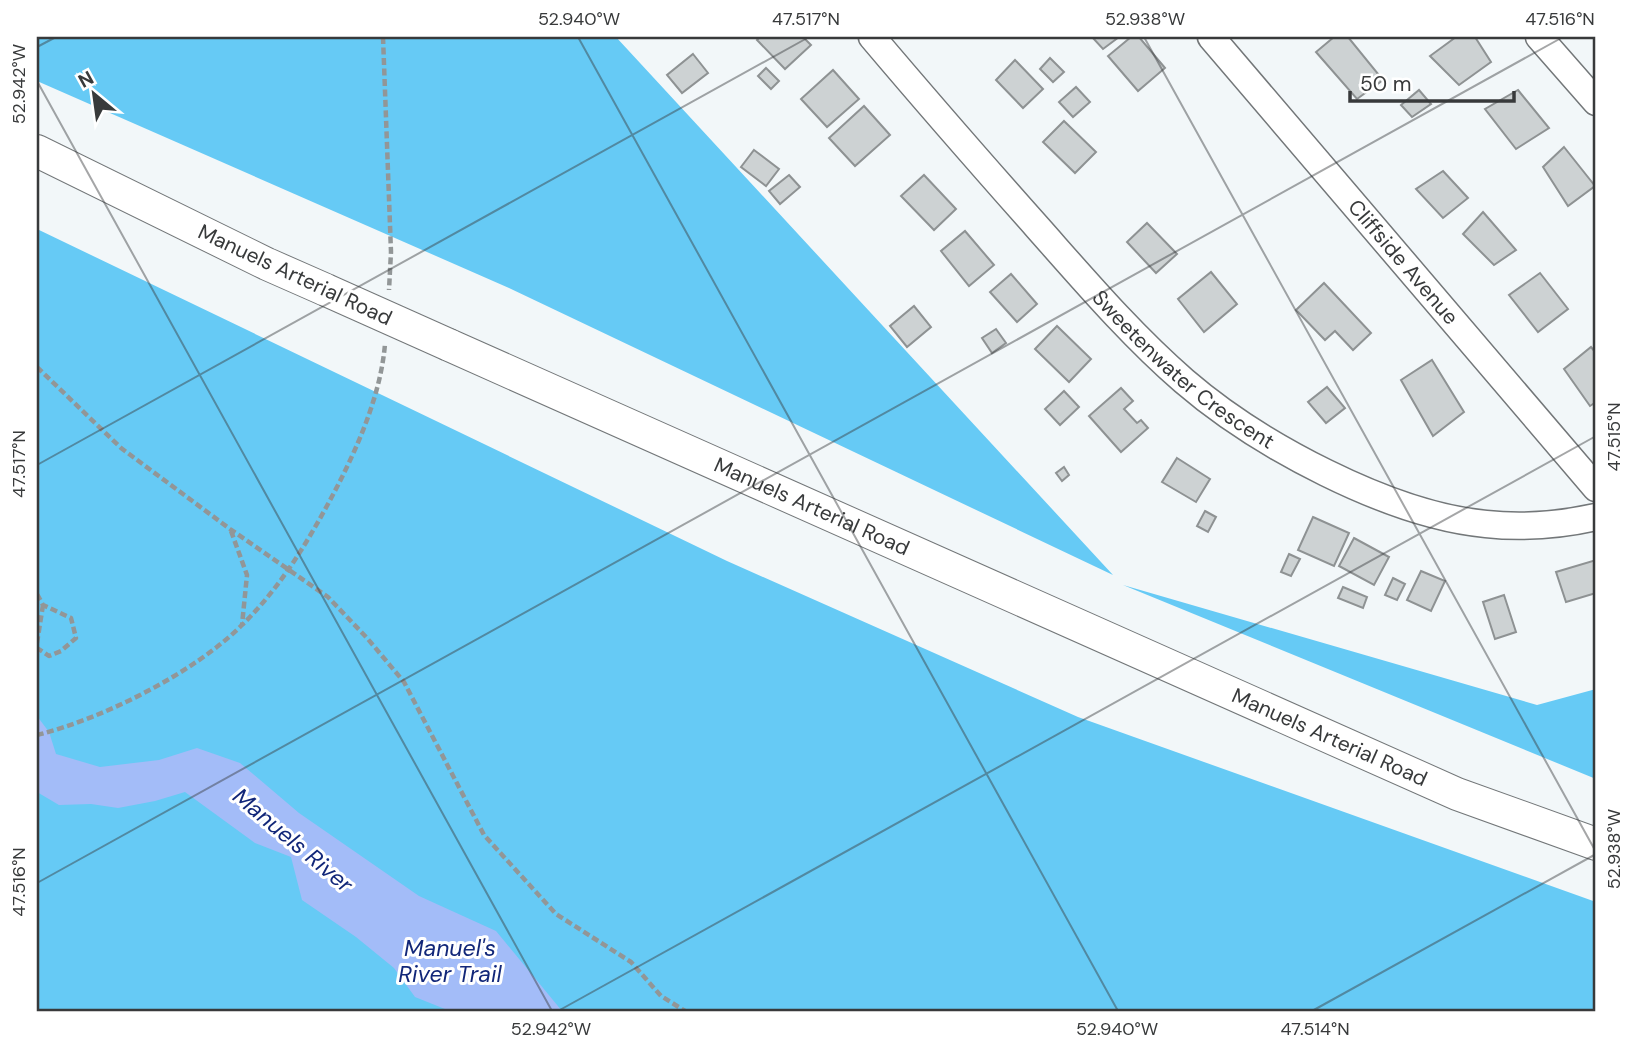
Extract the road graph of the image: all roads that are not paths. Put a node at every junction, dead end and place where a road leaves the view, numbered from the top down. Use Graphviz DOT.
graph roads {
  1 [pos="872,37"];
  2 [pos="1211,37"];
  3 [pos="1539,37"];
  4 [pos="1596,102"];
  5 [pos="37,151"];
  6 [pos="1596,488"];
  7 [pos="1596,517"];
  8 [pos="1596,844"];
  1 -- 7 [label="street, Sweetenwater Crescent"];
  2 -- 6 [label="street, Cliffside Avenue"];
  3 -- 4 [label="street"];
  5 -- 8 [label="main road, Manuels Arterial Road, bridge"];
}
